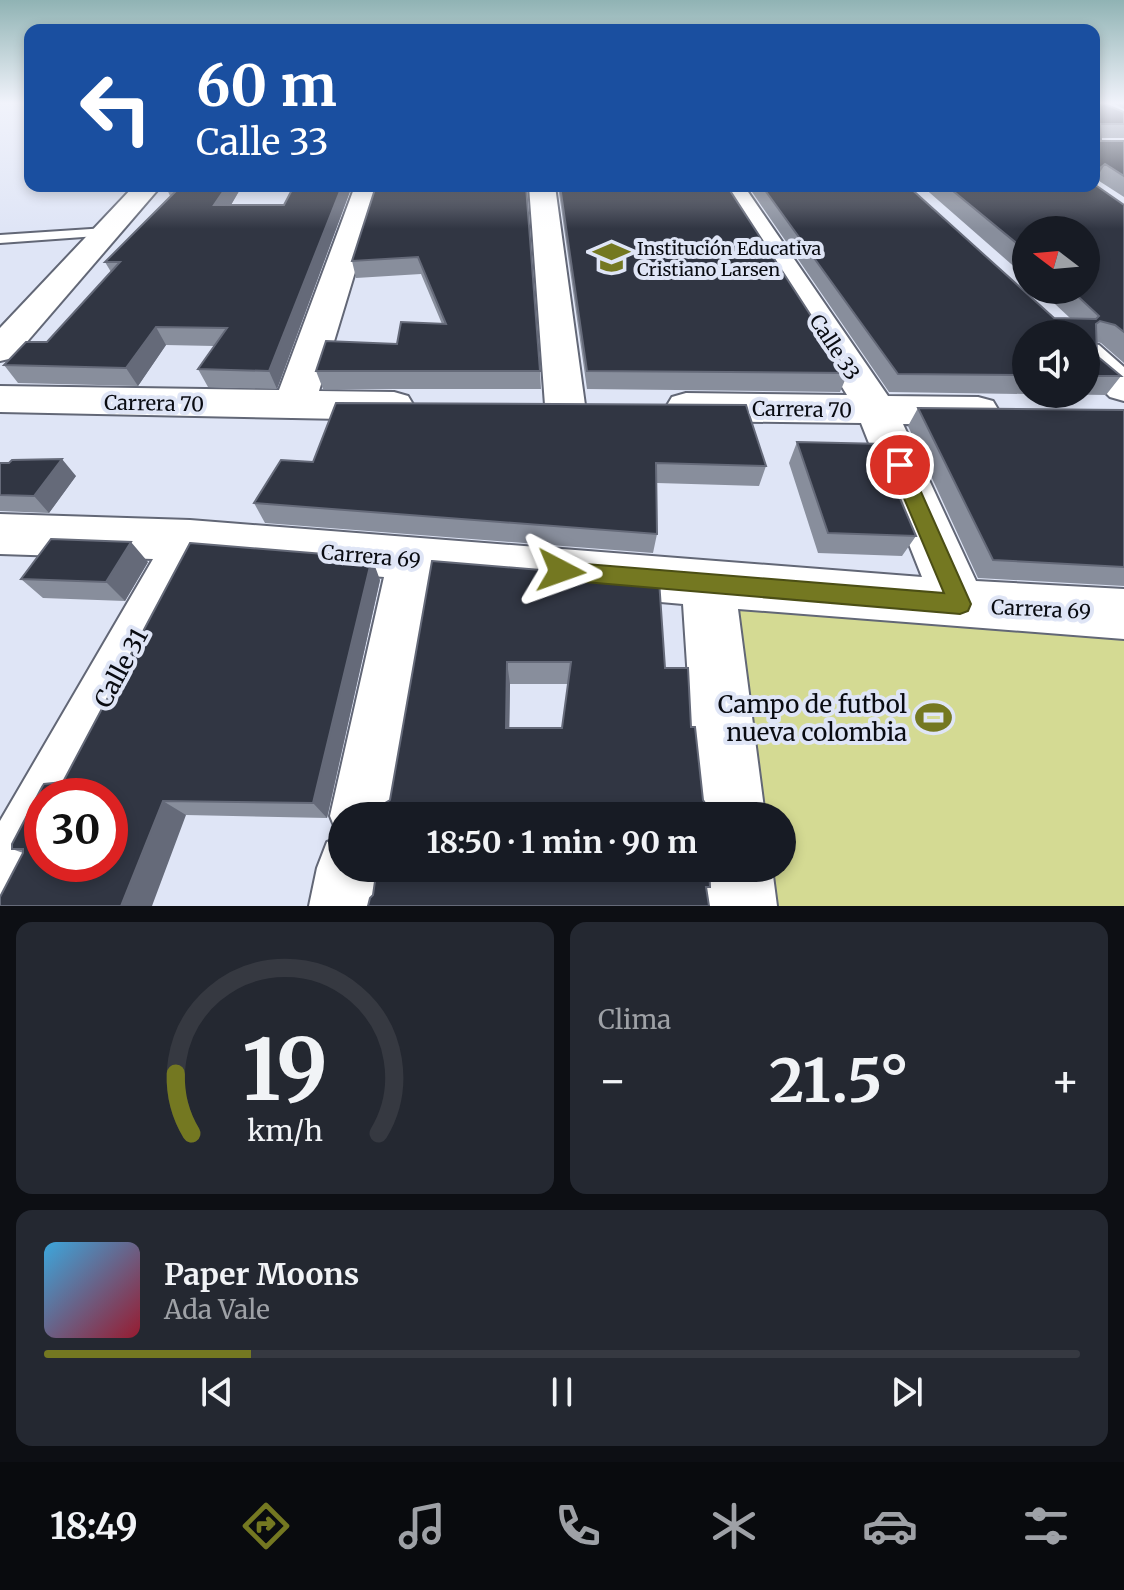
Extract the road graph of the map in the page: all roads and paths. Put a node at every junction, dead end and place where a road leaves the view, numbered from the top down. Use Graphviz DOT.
graph roads {
  1 [pos="143,192"];
  2 [pos="366,192"];
  3 [pos="543,192"];
  4 [pos="735,192"];
  5 [pos="106,232"];
  6 [pos="0,239"];
  7 [pos="0,350"];
  8 [pos="1100,378"];
  9 [pos="0,399"];
  10 [pos="1114,404"];
  11 [pos="565,405"];
  12 [pos="294,406"];
  13 [pos="437,406"];
  14 [pos="643,406"];
  15 [pos="876,410"];
  16 [pos="1015,411"];
  17 [pos="0,534"];
  18 [pos="190,540"];
  19 [pos="414,560"];
  20 [pos="708,582"];
  21 [pos="960,604"];
  22 [pos="1124,614"];
  23 [pos="62,778"];
  24 [pos="367,802"];
  25 [pos="730,802"];
  26 [pos="24,847"];
  27 [pos="350,882"];
  28 [pos="737,882"];
  29 [pos="0,892"];
  30 [pos="346,906"];
  31 [pos="740,906"];
  1 -- 5 [label="main road"];
  2 -- 12 [label="main road"];
  3 -- 11 [label="main road"];
  4 -- 15 [label="main road, Calle 33"];
  5 -- 6 [label="lane"];
  5 -- 7 [label="main road"];
  8 -- 10 [label="main road"];
  9 -- 12 [label="main road, Carrera 70"];
  12 -- 13 [label="main road, Carrera 70"];
  14 -- 15 [label="main road, Carrera 70"];
  15 -- 16 [label="main road, Carrera 70"];
  15 -- 21 [label="main road, Calle 33"];
  17 -- 18 [label="main road, Carrera 69"];
  18 -- 19 [label="main road, Carrera 69"];
  18 -- 23 [label="main road, Calle 31"];
  19 -- 20 [label="main road, Carrera 69"];
  19 -- 24 [label="main road"];
  20 -- 21 [label="main road, Carrera 69"];
  20 -- 25 [label="main road"];
  21 -- 22 [label="main road, Carrera 69"];
  26 -- 29 [label="main road"];
  27 -- 30 [label="main road"];
  28 -- 31 [label="main road"];
}
